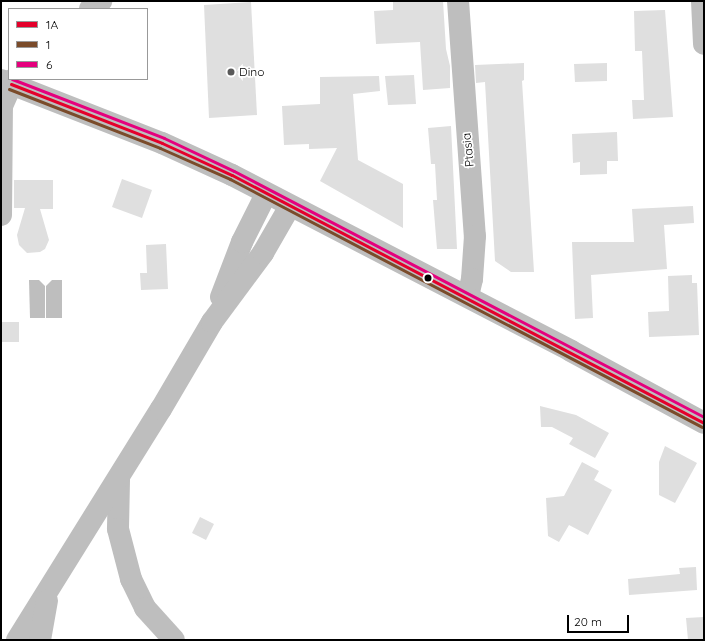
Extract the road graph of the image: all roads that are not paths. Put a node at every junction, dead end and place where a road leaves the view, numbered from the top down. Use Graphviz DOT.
graph roads {
  1 [pos="101,1"];
  2 [pos="458,1"];
  3 [pos="702,1"];
  4 [pos="91,8"];
  5 [pos="704,44"];
  6 [pos="9,81"];
  7 [pos="266,194"];
  8 [pos="290,206"];
  9 [pos="1,215"];
  10 [pos="468,297"];
  11 [pos="212,322"];
  12 [pos="704,423"];
  13 [pos="119,477"];
  14 [pos="145,608"];
  15 [pos="27,636"];
  16 [pos="152,640"];
  17 [pos="174,640"];
  1 -- 4 [label="street"];
  2 -- 10 [label="street, Ptasia"];
  3 -- 5 [label="street"];
  6 -- 7 [label="street"];
  6 -- 9 [label="street"];
  7 -- 8 [label="street"];
  7 -- 11 [label="street"];
  8 -- 10 [label="street"];
  8 -- 11 [label="street"];
  10 -- 12 [label="street"];
  11 -- 13 [label="street"];
  13 -- 14 [label="street"];
  13 -- 15 [label="street"];
  14 -- 16 [label="street"];
  14 -- 17 [label="street"];
}
